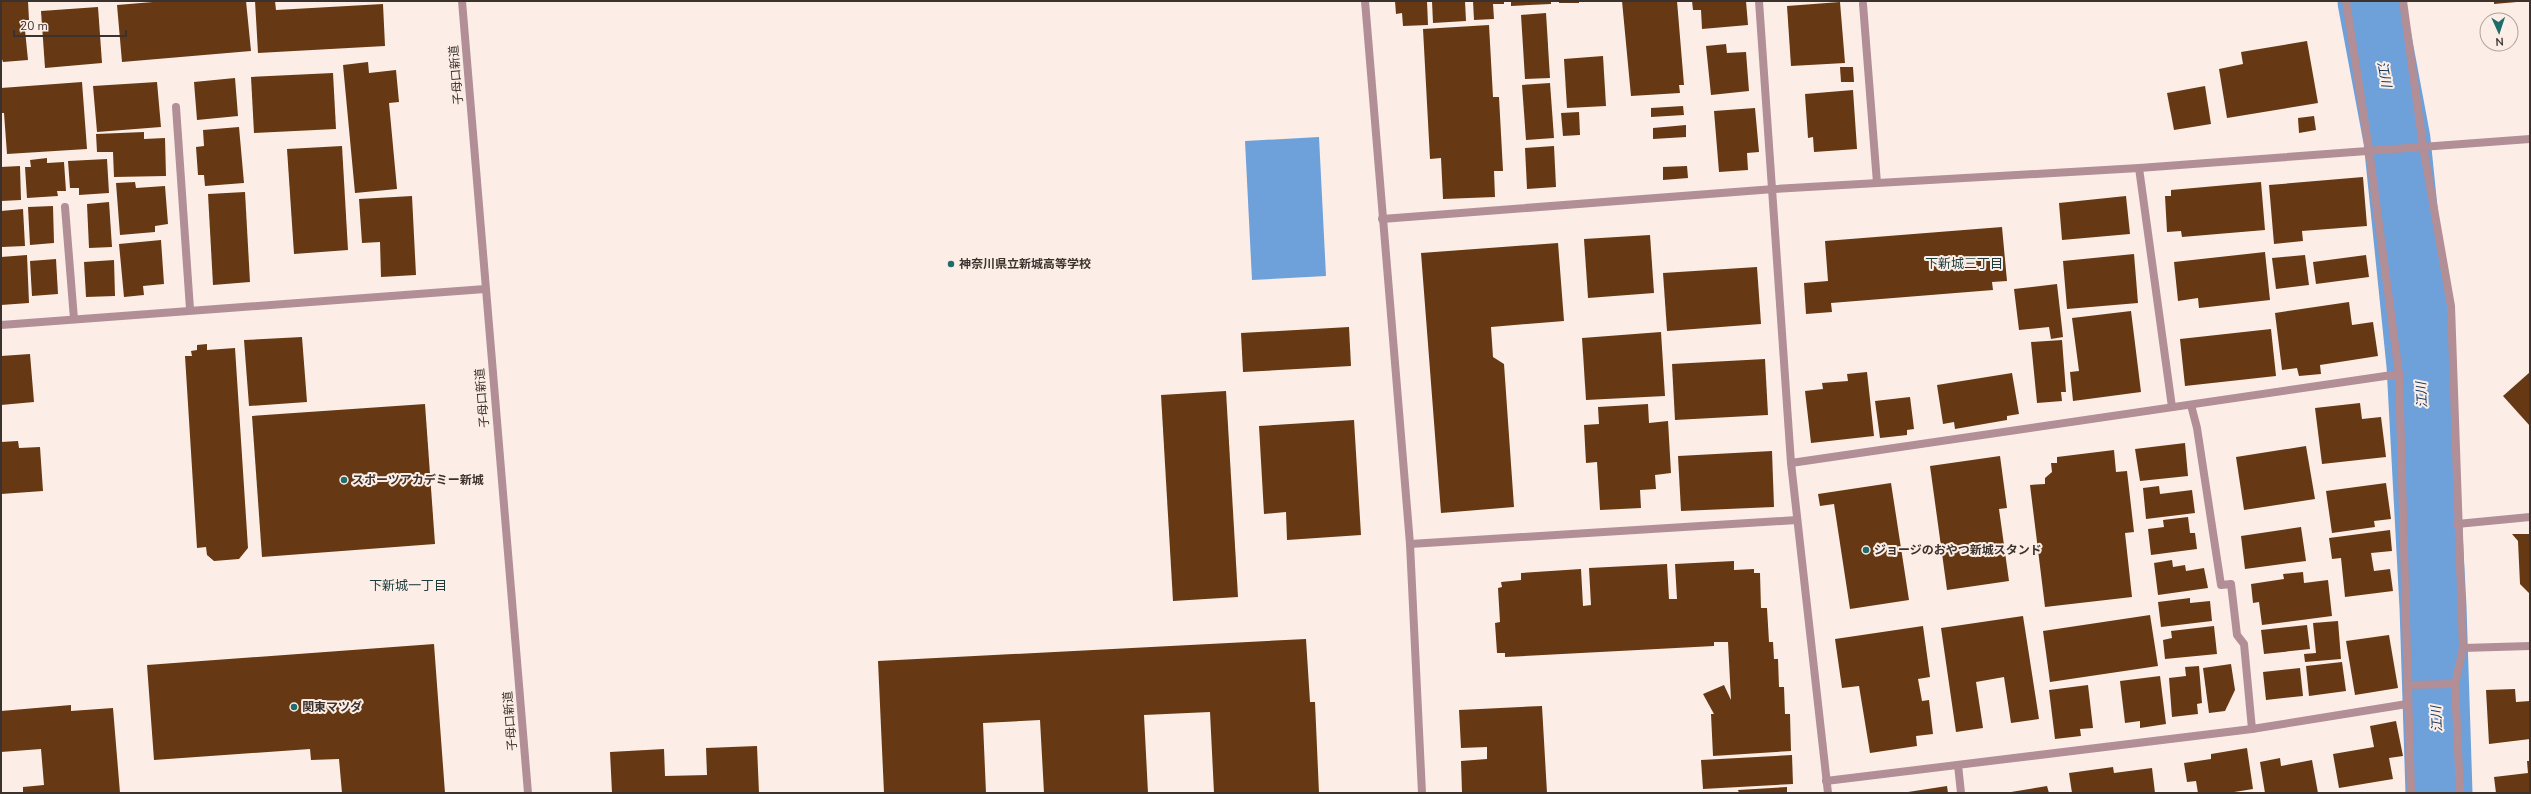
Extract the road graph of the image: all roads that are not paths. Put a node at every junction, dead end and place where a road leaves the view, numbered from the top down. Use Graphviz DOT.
graph roads {
  1 [pos="462,1"];
  2 [pos="1365,1"];
  3 [pos="1759,1"];
  4 [pos="2346,1"];
  5 [pos="2403,1"];
  6 [pos="1862,4"];
  7 [pos="176,107"];
  8 [pos="2530,139"];
  9 [pos="2423,146"];
  10 [pos="2369,150"];
  11 [pos="2139,168"];
  12 [pos="1877,183"];
  13 [pos="1774,189"];
  14 [pos="65,206"];
  15 [pos="1382,219"];
  16 [pos="485,289"];
  17 [pos="190,309"];
  18 [pos="74,319"];
  19 [pos="1,325"];
  20 [pos="2399,374"];
  21 [pos="2191,405"];
  22 [pos="2172,407"];
  23 [pos="1791,463"];
  24 [pos="2530,517"];
  25 [pos="1797,520"];
  26 [pos="2457,524"];
  27 [pos="1410,544"];
  28 [pos="2530,646"];
  29 [pos="2463,648"];
  30 [pos="2455,684"];
  31 [pos="2407,685"];
  32 [pos="2407,704"];
  33 [pos="2252,729"];
  34 [pos="1958,765"];
  35 [pos="1826,781"];
  36 [pos="528,793"];
  37 [pos="1422,793"];
  38 [pos="1828,793"];
  39 [pos="1961,793"];
  40 [pos="2411,793"];
  41 [pos="2460,793"];
  1 -- 16 [label="street, 子母口新道"];
  2 -- 15 [label="street"];
  3 -- 13 [label="street"];
  4 -- 10 [label="street"];
  5 -- 9 [label="street"];
  6 -- 12 [label="street"];
  7 -- 17 [label="street"];
  8 -- 9 [label="street"];
  9 -- 10 [label="street"];
  9 -- 26 [label="street"];
  10 -- 11 [label="street"];
  10 -- 20 [label="street"];
  11 -- 12 [label="street"];
  11 -- 22 [label="street"];
  12 -- 13 [label="street"];
  13 -- 15 [label="street"];
  13 -- 23 [label="street"];
  14 -- 18 [label="street"];
  15 -- 27 [label="street"];
  16 -- 17 [label="street"];
  16 -- 36 [label="street, 子母口新道"];
  17 -- 18 [label="street"];
  18 -- 19 [label="street"];
  20 -- 21 [label="street"];
  20 -- 31 [label="street"];
  21 -- 22 [label="street"];
  21 -- 33 [label="street"];
  22 -- 23 [label="street"];
  23 -- 25 [label="street"];
  24 -- 26 [label="street"];
  25 -- 27 [label="street"];
  25 -- 35 [label="street"];
  26 -- 29 [label="street"];
  27 -- 37 [label="street"];
  28 -- 29 [label="street"];
  29 -- 30 [label="street"];
  30 -- 31 [label="street"];
  30 -- 41 [label="street"];
  31 -- 32 [label="street"];
  32 -- 33 [label="street"];
  32 -- 40 [label="street"];
  33 -- 34 [label="street"];
  34 -- 35 [label="street"];
  34 -- 39 [label="street"];
  35 -- 38 [label="street"];
}
